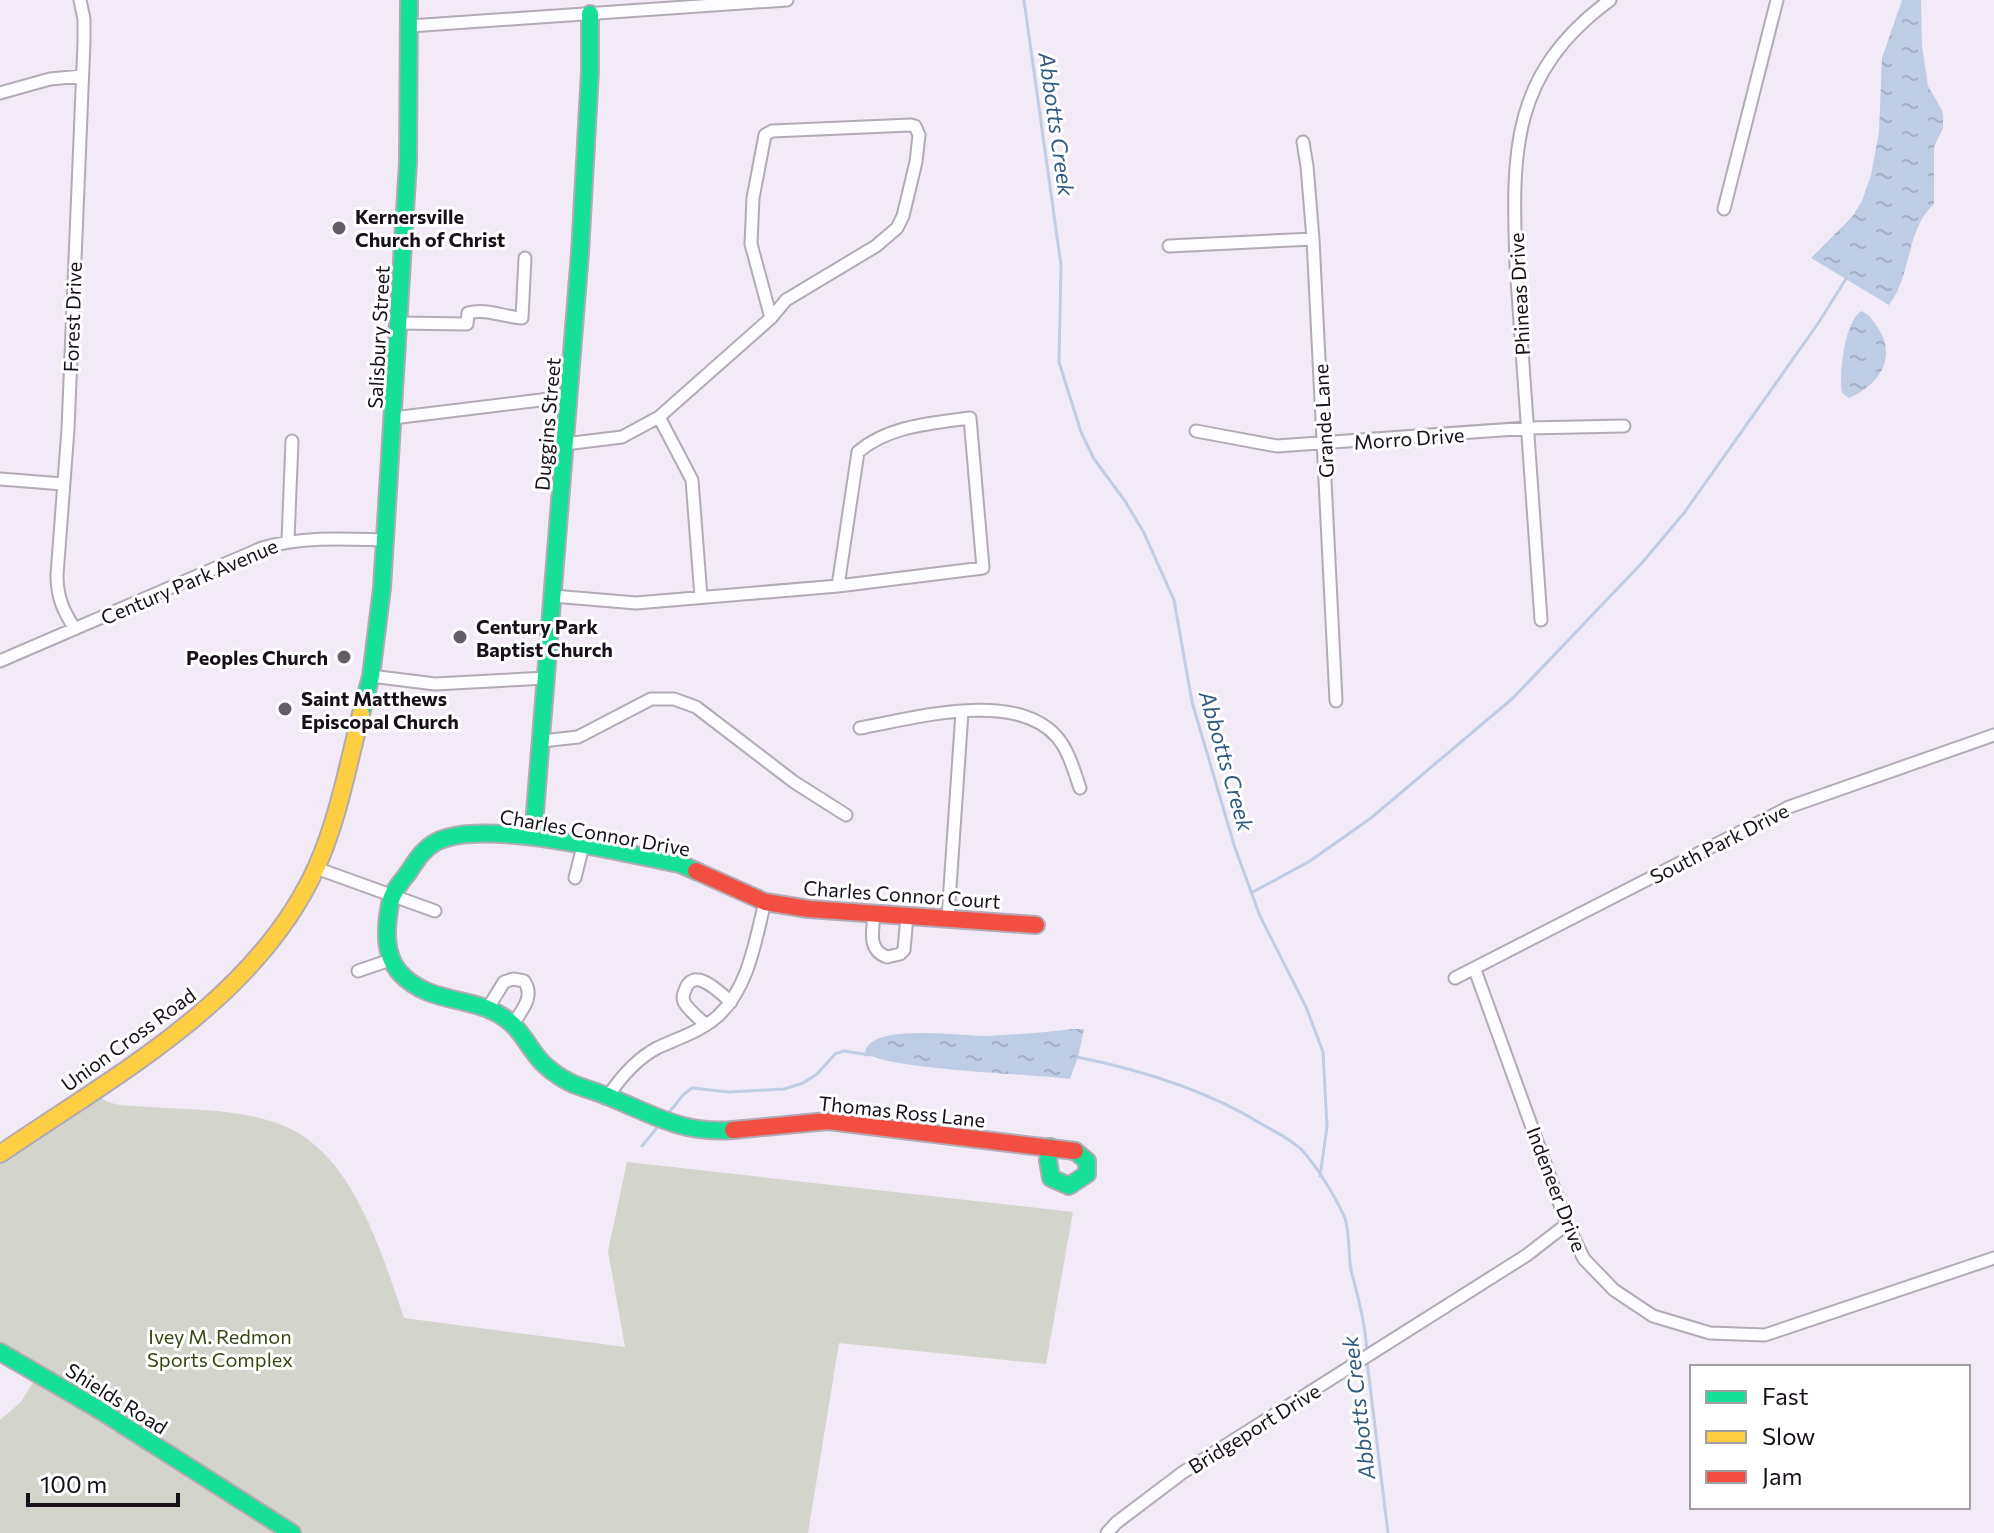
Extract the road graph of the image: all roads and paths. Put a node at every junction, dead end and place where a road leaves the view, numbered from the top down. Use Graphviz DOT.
graph roads {
  1 [pos="80,0"];
  2 [pos="409,0"];
  3 [pos="787,0"];
  4 [pos="1610,0"];
  5 [pos="1777,0"];
  6 [pos="590,14"];
  7 [pos="410,26"];
  8 [pos="82,76"];
  9 [pos="0,93"];
  10 [pos="1303,142"];
  11 [pos="1724,209"];
  12 [pos="1313,239"];
  13 [pos="1169,246"];
  14 [pos="525,258"];
  15 [pos="771,318"];
  16 [pos="398,323"];
  17 [pos="557,398"];
  18 [pos="659,417"];
  19 [pos="393,418"];
  20 [pos="1624,426"];
  21 [pos="1528,428"];
  22 [pos="1196,431"];
  23 [pos="292,441"];
  24 [pos="565,444"];
  25 [pos="1324,444"];
  26 [pos="0,479"];
  27 [pos="63,484"];
  28 [pos="288,540"];
  29 [pos="386,540"];
  30 [pos="838,586"];
  31 [pos="553,596"];
  32 [pos="701,597"];
  33 [pos="1541,620"];
  34 [pos="75,629"];
  35 [pos="0,661"];
  36 [pos="371,676"];
  37 [pos="546,678"];
  38 [pos="1336,701"];
  39 [pos="962,712"];
  40 [pos="860,728"];
  41 [pos="1994,735"];
  42 [pos="542,741"];
  43 [pos="1080,788"];
  44 [pos="846,815"];
  45 [pos="533,837"];
  46 [pos="583,846"];
  47 [pos="316,868"];
  48 [pos="575,878"];
  49 [pos="391,897"];
  50 [pos="765,902"];
  51 [pos="435,911"];
  52 [pos="874,914"];
  53 [pos="907,916"];
  54 [pos="948,917"];
  55 [pos="1036,925"];
  56 [pos="393,959"];
  57 [pos="1475,970"];
  58 [pos="358,971"];
  59 [pos="1455,978"];
  60 [pos="731,1002"];
  61 [pos="488,1008"];
  62 [pos="513,1024"];
  63 [pos="706,1025"];
  64 [pos="608,1096"];
  65 [pos="1050,1147"];
  66 [pos="0,1154"];
  67 [pos="1567,1224"];
  68 [pos="1994,1258"];
  69 [pos="0,1352"];
  70 [pos="292,1533"];
  71 [pos="1107,1533"];
  1 -- 8 [label="street, Forest Drive"];
  2 -- 7 [label="street, Salisbury Street"];
  3 -- 6 [label="street"];
  4 -- 21 [label="street, Phineas Drive"];
  5 -- 11 [label="street"];
  6 -- 7 [label="street"];
  6 -- 24 [label="street, Duggins Street"];
  7 -- 16 [label="street, Salisbury Street"];
  8 -- 9 [label="street"];
  8 -- 27 [label="street, Forest Drive"];
  10 -- 12 [label="street, Grande Lane"];
  12 -- 13 [label="street"];
  12 -- 25 [label="street, Grande Lane"];
  14 -- 16 [label="street"];
  15 -- 15 [label="street"];
  15 -- 18 [label="street"];
  16 -- 19 [label="street, Salisbury Street"];
  17 -- 19 [label="street"];
  18 -- 24 [label="street"];
  18 -- 32 [label="street"];
  19 -- 29 [label="street, Salisbury Street"];
  20 -- 21 [label="street, Morro Drive"];
  21 -- 25 [label="street, Morro Drive"];
  21 -- 33 [label="street, Phineas Drive"];
  22 -- 25 [label="street, Morro Drive"];
  23 -- 28 [label="street"];
  24 -- 31 [label="street, Duggins Street"];
  25 -- 38 [label="street, Grande Lane"];
  26 -- 27 [label="street"];
  27 -- 34 [label="street, Forest Drive"];
  28 -- 29 [label="street, Century Park Avenue"];
  28 -- 34 [label="street, Century Park Avenue"];
  29 -- 36 [label="street, Salisbury Street"];
  30 -- 30 [label="street"];
  30 -- 32 [label="street"];
  31 -- 32 [label="street"];
  31 -- 37 [label="street, Duggins Street"];
  34 -- 35 [label="street, Century Park Avenue"];
  36 -- 37 [label="street"];
  36 -- 47 [label="street, Union Cross Road"];
  37 -- 42 [label="street, Duggins Street"];
  39 -- 40 [label="street"];
  39 -- 43 [label="street"];
  39 -- 54 [label="street"];
  41 -- 57 [label="street, South Park Drive"];
  42 -- 44 [label="street"];
  42 -- 45 [label="street, Duggins Street"];
  45 -- 46 [label="street, Charles Connor Drive"];
  45 -- 49 [label="street, Charles Connor Drive"];
  46 -- 48 [label="street"];
  46 -- 50 [label="street, Charles Connor Drive"];
  47 -- 49 [label="street"];
  47 -- 66 [label="street, Union Cross Road"];
  49 -- 51 [label="street"];
  49 -- 56 [label="street"];
  50 -- 52 [label="street, Charles Connor Court"];
  50 -- 60 [label="street"];
  52 -- 53 [label="street, Charles Connor Court"];
  52 -- 53 [label="street"];
  53 -- 54 [label="street, Charles Connor Court"];
  54 -- 55 [label="street, Charles Connor Court"];
  56 -- 58 [label="street"];
  56 -- 61 [label="street, Thomas Ross Lane"];
  57 -- 59 [label="street, South Park Drive"];
  57 -- 67 [label="street, Indeneer Drive"];
  60 -- 63 [label="street"];
  60 -- 63 [label="street"];
  61 -- 62 [label="street, Thomas Ross Lane"];
  61 -- 62 [label="street"];
  62 -- 64 [label="street, Thomas Ross Lane"];
  63 -- 64 [label="street"];
  64 -- 65 [label="street, Thomas Ross Lane"];
  67 -- 68 [label="street, Indeneer Drive"];
  67 -- 71 [label="street, Bridgeport Drive"];
  69 -- 70 [label="street, Shields Road"];
}
